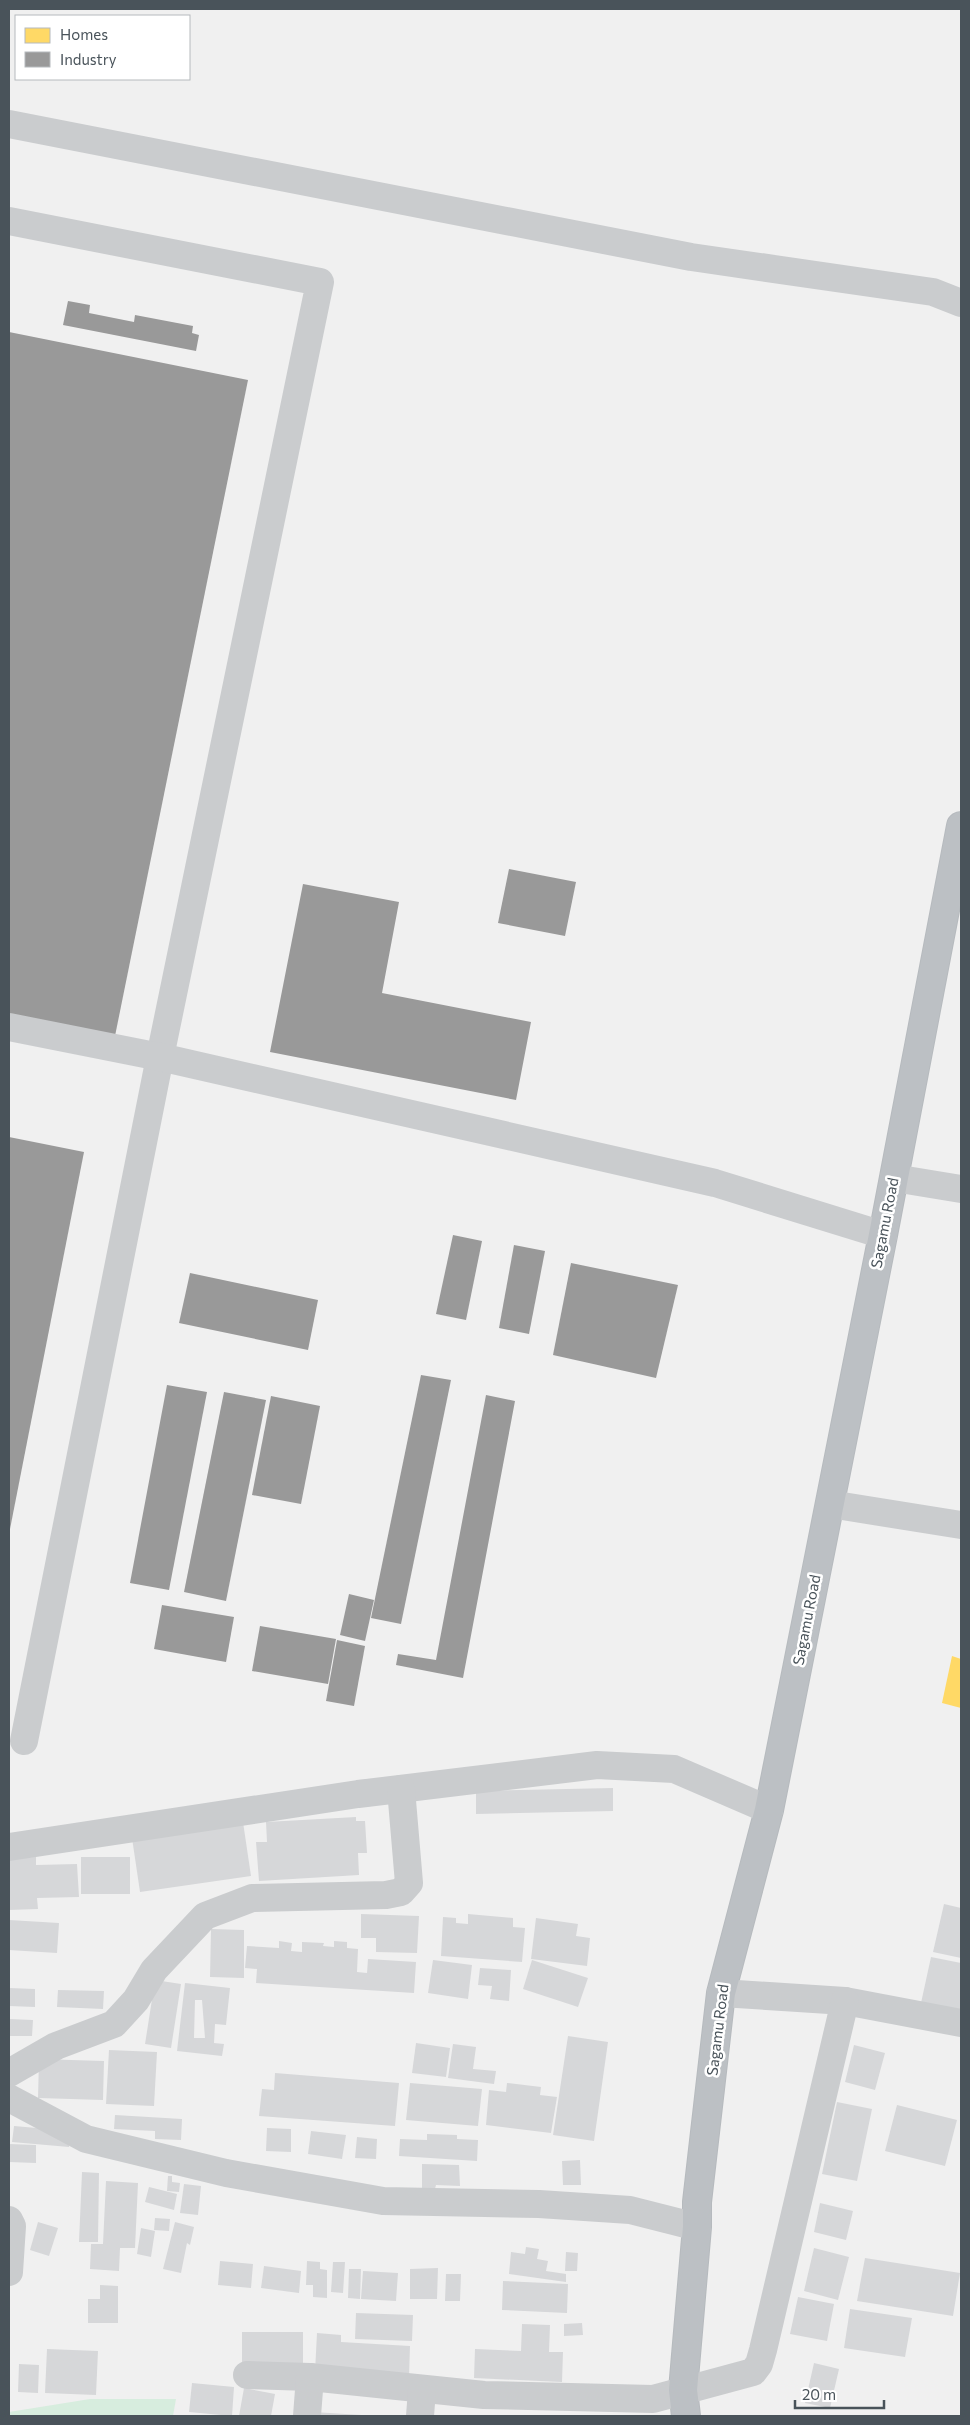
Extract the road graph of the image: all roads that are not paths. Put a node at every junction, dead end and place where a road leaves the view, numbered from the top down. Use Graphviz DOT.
graph roads {
  1 [pos="9,124"];
  2 [pos="9,221"];
  3 [pos="961,303"];
  4 [pos="961,826"];
  5 [pos="9,1026"];
  6 [pos="160,1056"];
  7 [pos="894,1178"];
  8 [pos="961,1190"];
  9 [pos="883,1235"];
  10 [pos="830,1504"];
  11 [pos="961,1525"];
  12 [pos="24,1742"];
  13 [pos="401,1789"];
  14 [pos="769,1810"];
  15 [pos="9,1847"];
  16 [pos="721,1993"];
  17 [pos="846,2002"];
  18 [pos="961,2023"];
  19 [pos="9,2072"];
  20 [pos="9,2098"];
  21 [pos="9,2220"];
  22 [pos="697,2227"];
  23 [pos="9,2272"];
  24 [pos="247,2375"];
  25 [pos="310,2377"];
  26 [pos="421,2403"];
  27 [pos="685,2403"];
  28 [pos="485,2406"];
  29 [pos="307,2416"];
  1 -- 3 [label="street"];
  2 -- 6 [label="street"];
  4 -- 7 [label="highway, Sagamu Road"];
  5 -- 6 [label="street"];
  6 -- 9 [label="street"];
  6 -- 12 [label="street"];
  7 -- 8 [label="street"];
  7 -- 9 [label="highway, Sagamu Road"];
  9 -- 10 [label="highway, Sagamu Road"];
  10 -- 11 [label="street"];
  10 -- 14 [label="highway, Sagamu Road"];
  13 -- 14 [label="street"];
  13 -- 15 [label="street"];
  13 -- 19 [label="street"];
  14 -- 16 [label="highway, Sagamu Road"];
  16 -- 17 [label="street"];
  16 -- 22 [label="highway, Sagamu Road"];
  17 -- 18 [label="street"];
  17 -- 27 [label="street"];
  20 -- 22 [label="street"];
  21 -- 23 [label="street"];
  22 -- 27 [label="highway, Sagamu Road"];
  24 -- 25 [label="street"];
  25 -- 26 [label="street"];
  25 -- 29 [label="street"];
  26 -- 28 [label="street"];
  27 -- 28 [label="street"];
}
